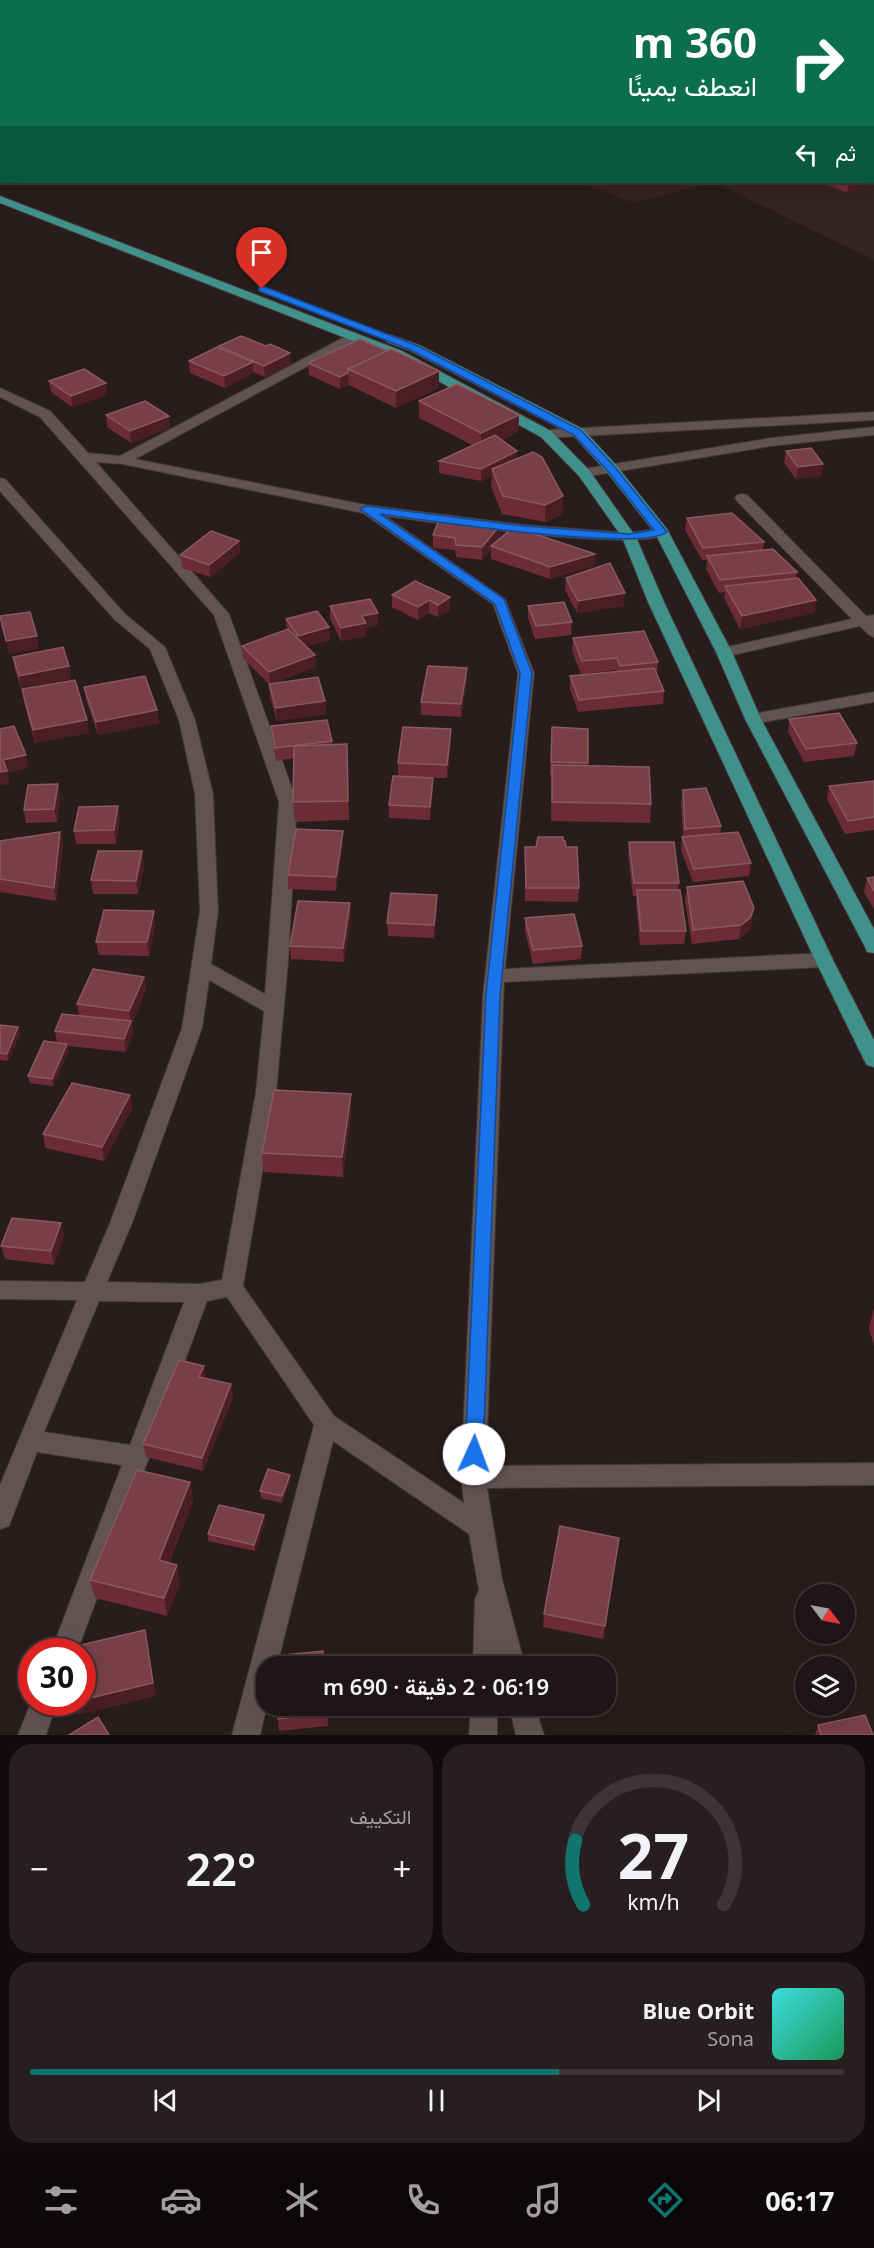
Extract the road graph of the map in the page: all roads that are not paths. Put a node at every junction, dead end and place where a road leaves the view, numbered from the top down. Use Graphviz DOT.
graph roads {
  1 [pos="0,187"];
  2 [pos="0,199"];
  3 [pos="354,336"];
  4 [pos="0,392"];
  5 [pos="874,416"];
  6 [pos="874,431"];
  7 [pos="578,432"];
  8 [pos="546,434"];
  9 [pos="84,458"];
  10 [pos="123,460"];
  11 [pos="611,468"];
  12 [pos="584,473"];
  13 [pos="0,482"];
  14 [pos="742,498"];
  15 [pos="366,509"];
  16 [pos="662,532"];
  17 [pos="629,537"];
  18 [pos="870,624"];
  19 [pos="724,652"];
  20 [pos="874,697"];
  21 [pos="753,718"];
  22 [pos="874,947"];
  23 [pos="824,960"];
  24 [pos="201,967"];
  25 [pos="495,976"];
  26 [pos="274,1008"];
  27 [pos="874,1060"];
  28 [pos="232,1287"];
  29 [pos="0,1290"];
  30 [pos="92,1293"];
  31 [pos="199,1293"];
  32 [pos="326,1423"];
  33 [pos="29,1440"];
  34 [pos="137,1457"];
  35 [pos="874,1474"];
  36 [pos="473,1477"];
  37 [pos="0,1518"];
  38 [pos="480,1528"];
  39 [pos="489,1580"];
  40 [pos="69,1638"];
  41 [pos="486,1656"];
  42 [pos="509,1656"];
  43 [pos="39,1716"];
  44 [pos="484,1716"];
  45 [pos="525,1716"];
  46 [pos="32,1735"];
  47 [pos="246,1735"];
  48 [pos="483,1735"];
  49 [pos="530,1735"];
  1 -- 7 [label="main road"];
  2 -- 3 [label="main road"];
  3 -- 8 [label="main road"];
  3 -- 10 [label="street"];
  4 -- 9 [label="street"];
  5 -- 7 [label="street"];
  6 -- 11 [label="street"];
  7 -- 8 [label="street"];
  7 -- 11 [label="main road"];
  8 -- 12 [label="main road"];
  9 -- 10 [label="street"];
  9 -- 26 [label="street"];
  10 -- 15 [label="street"];
  11 -- 12 [label="street"];
  11 -- 16 [label="main road"];
  12 -- 17 [label="main road"];
  13 -- 24 [label="street"];
  14 -- 18 [label="street"];
  15 -- 17 [label="street"];
  15 -- 25 [label="street"];
  16 -- 17 [label="street"];
  16 -- 19 [label="main road"];
  17 -- 23 [label="main road"];
  18 -- 19 [label="street"];
  19 -- 21 [label="main road"];
  20 -- 21 [label="street"];
  21 -- 22 [label="main road"];
  23 -- 25 [label="street"];
  23 -- 27 [label="main road"];
  24 -- 26 [label="street"];
  24 -- 30 [label="street"];
  25 -- 36 [label="street"];
  26 -- 28 [label="street"];
  28 -- 31 [label="street"];
  28 -- 32 [label="street"];
  29 -- 30 [label="street"];
  30 -- 31 [label="street"];
  30 -- 33 [label="street"];
  31 -- 34 [label="street"];
  32 -- 38 [label="street"];
  32 -- 47 [label="street"];
  33 -- 34 [label="street"];
  33 -- 37 [label="street"];
  34 -- 40 [label="street"];
  35 -- 36 [label="street"];
  36 -- 38 [label="street"];
  38 -- 39 [label="street"];
  39 -- 41 [label="street"];
  39 -- 42 [label="street"];
  43 -- 46 [label="street"];
  44 -- 48 [label="street"];
  45 -- 49 [label="street"];
}
